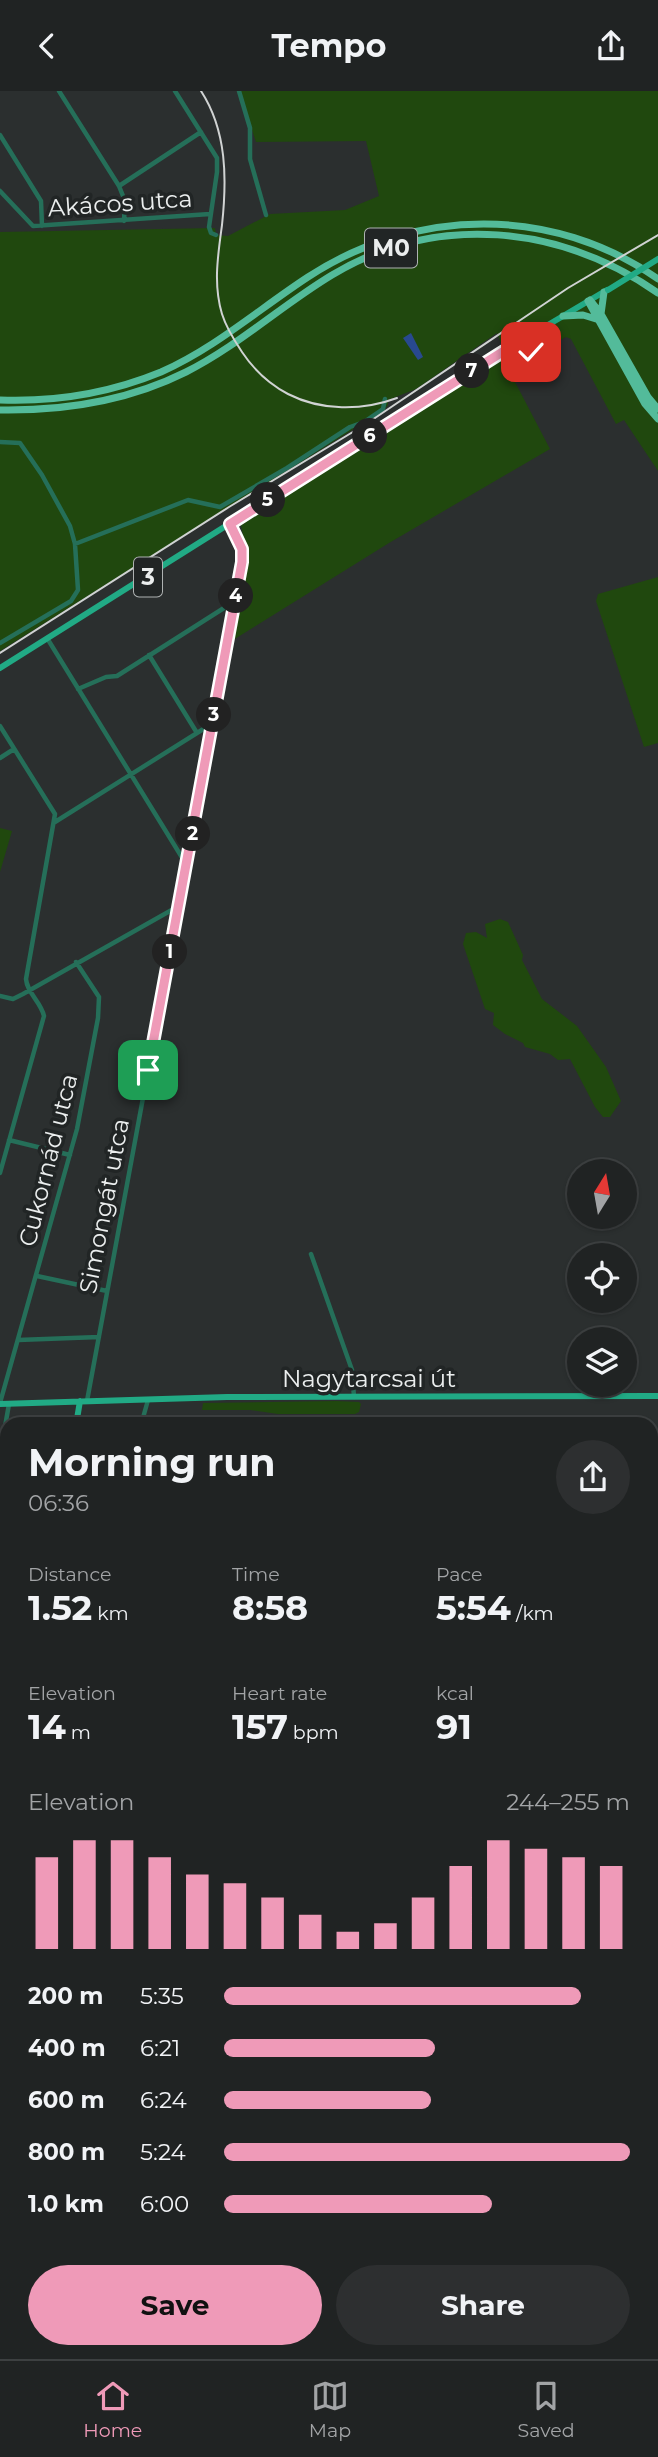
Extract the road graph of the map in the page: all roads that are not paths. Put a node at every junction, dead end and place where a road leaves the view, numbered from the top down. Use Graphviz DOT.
graph roads {
  1 [pos="59,91"];
  2 [pos="175,91"];
  3 [pos="239,91"];
  4 [pos="201,132"];
  5 [pos="0,135"];
  6 [pos="119,186"];
  7 [pos="0,191"];
  8 [pos="210,214"];
  9 [pos="266,215"];
  10 [pos="124,221"];
  11 [pos="42,226"];
  12 [pos="216,235"];
  13 [pos="658,258"];
  14 [pos="658,279"];
  15 [pos="606,291"];
  16 [pos="658,293"];
  17 [pos="589,300"];
  18 [pos="563,316"];
  19 [pos="599,317"];
  20 [pos="504,351"];
  21 [pos="531,352"];
  22 [pos="385,399"];
  23 [pos="0,400"];
  24 [pos="647,400"];
  25 [pos="658,409"];
  26 [pos="0,410"];
  27 [pos="658,418"];
  28 [pos="658,428"];
  29 [pos="0,442"];
  30 [pos="230,524"];
  31 [pos="75,544"];
  32 [pos="235,601"];
  33 [pos="47,638"];
  34 [pos="0,643"];
  35 [pos="149,655"];
  36 [pos="0,668"];
  37 [pos="78,689"];
  38 [pos="213,723"];
  39 [pos="0,726"];
  40 [pos="197,733"];
  41 [pos="14,749"];
  42 [pos="0,758"];
  43 [pos="130,775"];
  44 [pos="54,823"];
  45 [pos="187,865"];
  46 [pos="178,907"];
  47 [pos="76,962"];
  48 [pos="29,989"];
  49 [pos="0,996"];
  50 [pos="9,1139"];
  51 [pos="70,1155"];
  52 [pos="0,1173"];
  53 [pos="311,1254"];
  54 [pos="37,1276"];
  55 [pos="107,1291"];
  56 [pos="99,1337"];
  57 [pos="18,1340"];
  58 [pos="658,1396"];
  59 [pos="354,1398"];
  60 [pos="148,1400"];
  61 [pos="84,1401"];
  62 [pos="0,1404"];
  63 [pos="9,1404"];
  64 [pos="7,1417"];
  65 [pos="79,1417"];
  66 [pos="143,1417"];
  1 -- 6 [label="street"];
  2 -- 4 [label="street"];
  3 -- 9 [label="street"];
  4 -- 6 [label="street"];
  4 -- 8 [label="street"];
  5 -- 11 [label="street"];
  6 -- 10 [label="street"];
  7 -- 11 [label="street, Akácos utca"];
  8 -- 10 [label="street, Akácos utca"];
  8 -- 12 [label="street"];
  10 -- 11 [label="street, Akácos utca"];
  13 -- 15 [label="main road, 3, bridge"];
  14 -- 23 [label="highway, M0"];
  15 -- 17 [label="main road, 3"];
  15 -- 19 [label="highway"];
  16 -- 26 [label="highway, M0"];
  17 -- 18 [label="main road, 3"];
  17 -- 19 [label="highway"];
  18 -- 19 [label="highway"];
  18 -- 20 [label="main road, 3"];
  19 -- 24 [label="highway"];
  20 -- 21 [label="street"];
  20 -- 30 [label="main road, 3"];
  22 -- 31 [label="street"];
  24 -- 25 [label="highway"];
  24 -- 27 [label="highway"];
  24 -- 28 [label="highway"];
  29 -- 31 [label="street"];
  30 -- 32 [label="street, Simongát utca"];
  30 -- 33 [label="main road, 3"];
  31 -- 34 [label="street"];
  32 -- 35 [label="street"];
  32 -- 38 [label="street, Simongát utca"];
  33 -- 36 [label="main road, 3"];
  33 -- 37 [label="street"];
  35 -- 37 [label="street"];
  35 -- 40 [label="street"];
  37 -- 43 [label="street"];
  38 -- 40 [label="street"];
  38 -- 45 [label="street, Simongát utca"];
  39 -- 41 [label="street"];
  40 -- 43 [label="street"];
  41 -- 42 [label="street"];
  41 -- 44 [label="street"];
  43 -- 44 [label="street"];
  43 -- 45 [label="street"];
  44 -- 48 [label="street"];
  45 -- 46 [label="street, Simongát utca"];
  46 -- 47 [label="street"];
  46 -- 55 [label="street, Simongát utca"];
  47 -- 48 [label="street"];
  47 -- 51 [label="street, Cukornád utca"];
  48 -- 49 [label="street"];
  48 -- 50 [label="street"];
  50 -- 51 [label="street"];
  50 -- 52 [label="street"];
  51 -- 54 [label="street, Cukornád utca"];
  53 -- 59 [label="street"];
  54 -- 55 [label="street"];
  54 -- 57 [label="street, Cukornád utca"];
  55 -- 56 [label="street, Simongát utca"];
  56 -- 57 [label="street"];
  56 -- 61 [label="street, Simongát utca"];
  57 -- 62 [label="street, Cukornád utca"];
  58 -- 59 [label="main road, Nagytarcsai út"];
  59 -- 60 [label="main road, Nagytarcsai út"];
  60 -- 61 [label="main road, Nagytarcsai út"];
  60 -- 66 [label="street"];
  61 -- 63 [label="main road, Nagytarcsai út"];
  61 -- 65 [label="main road, Simongát utca"];
  62 -- 63 [label="main road, Nagytarcsai út"];
  63 -- 64 [label="street"];
}
